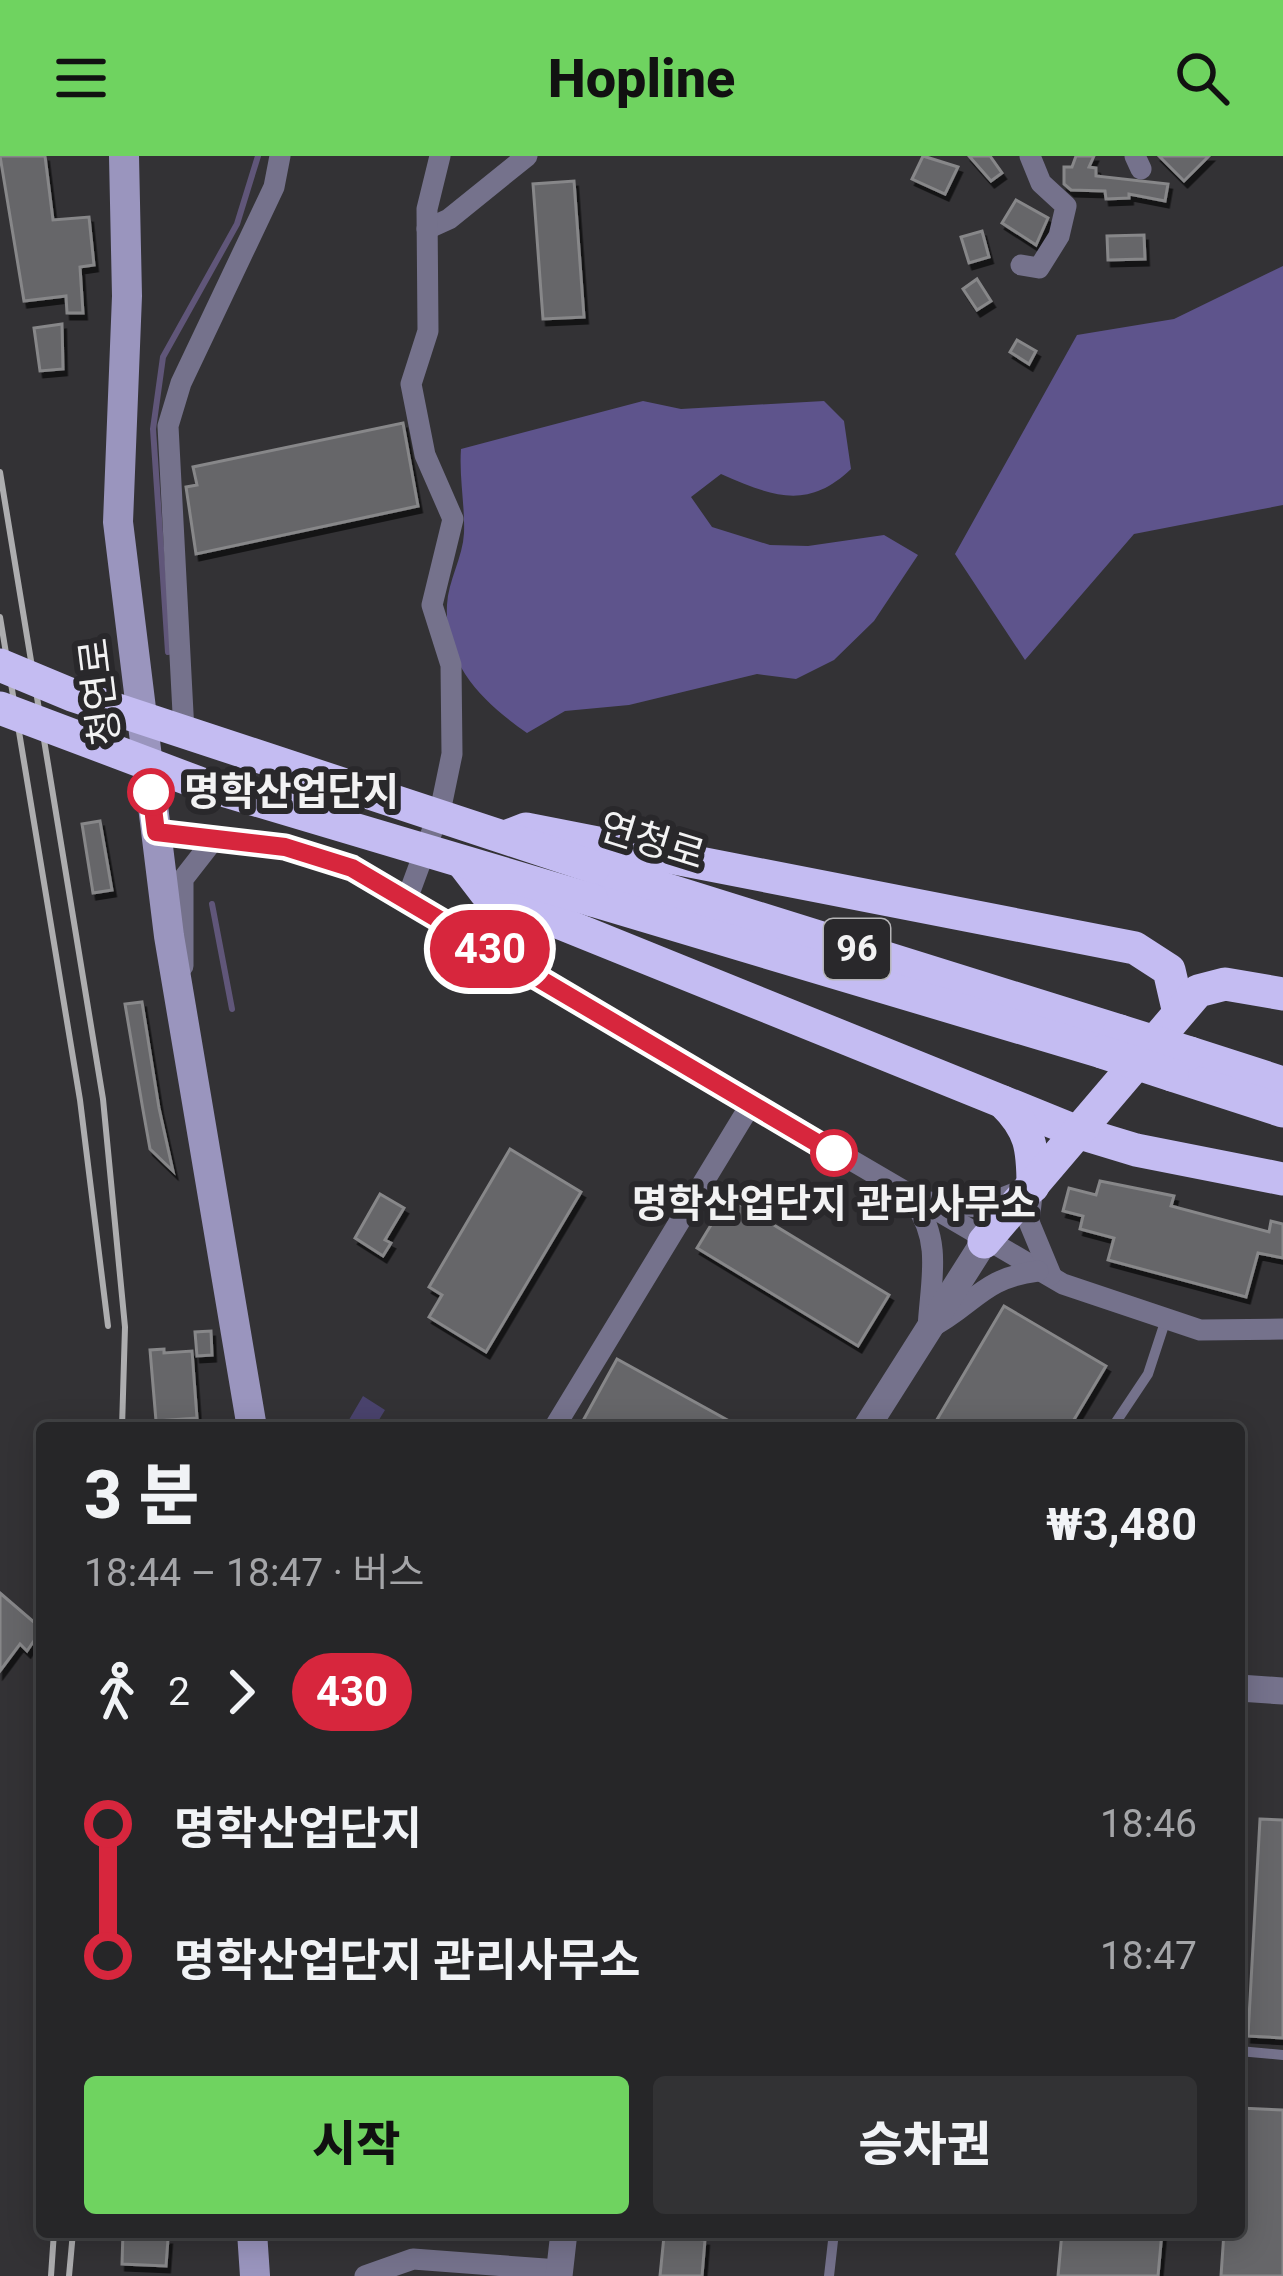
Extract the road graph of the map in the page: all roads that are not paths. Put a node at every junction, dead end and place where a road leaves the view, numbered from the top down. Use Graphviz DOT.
graph roads {
  1 [pos="124,156"];
  2 [pos="280,156"];
  3 [pos="440,156"];
  4 [pos="1030,156"];
  5 [pos="539,157"];
  6 [pos="427,229"];
  7 [pos="1021,265"];
  8 [pos="0,665"];
  9 [pos="0,708"];
  10 [pos="184,732"];
  11 [pos="156,832"];
  12 [pos="215,838"];
  13 [pos="591,885"];
  14 [pos="407,899"];
  15 [pos="1283,994"];
  16 [pos="179,1002"];
  17 [pos="1178,1009"];
  18 [pos="1181,1064"];
  19 [pos="1283,1083"];
  20 [pos="1000,1099"];
  21 [pos="751,1104"];
  22 [pos="1283,1111"];
  23 [pos="1080,1133"];
  24 [pos="1129,1148"];
  25 [pos="1283,1179"];
  26 [pos="1033,1186"];
  27 [pos="910,1198"];
  28 [pos="983,1241"];
  29 [pos="1046,1274"];
  30 [pos="1166,1319"];
  31 [pos="928,1329"];
  32 [pos="1283,1329"];
  33 [pos="251,1422"];
  34 [pos="558,1422"];
  35 [pos="870,1422"];
  36 [pos="1116,1422"];
  37 [pos="1245,1688"];
  38 [pos="1283,1691"];
  39 [pos="1245,2051"];
  40 [pos="1283,2055"];
  41 [pos="252,2238"];
  42 [pos="563,2238"];
  43 [pos="833,2238"];
  44 [pos="559,2273"];
  45 [pos="255,2276"];
  46 [pos="365,2276"];
  47 [pos="830,2276"];
  1 -- 11 [label="main road, 청연로"];
  2 -- 10 [label="street"];
  3 -- 6 [label="street"];
  4 -- 7 [label="street"];
  5 -- 6 [label="street"];
  6 -- 14 [label="street"];
  8 -- 10 [label="highway, 연청로 / 96, bridge"];
  9 -- 13 [label="highway, 연청로 / 96, bridge"];
  10 -- 13 [label="highway, 연청로 / 96, bridge"];
  11 -- 12 [label="street"];
  11 -- 16 [label="main road, 청연로"];
  12 -- 14 [label="street"];
  12 -- 16 [label="street"];
  13 -- 17 [label="highway"];
  13 -- 18 [label="highway, 연청로 / 96, bridge"];
  13 -- 20 [label="highway"];
  14 -- 21 [label="street"];
  15 -- 17 [label="highway"];
  16 -- 33 [label="main road, 청연로"];
  17 -- 23 [label="highway"];
  18 -- 19 [label="highway, 연청로 / 96"];
  18 -- 22 [label="highway, 연청로 / 96"];
  20 -- 23 [label="highway"];
  20 -- 26 [label="highway"];
  21 -- 27 [label="street"];
  21 -- 34 [label="street"];
  23 -- 24 [label="highway"];
  23 -- 26 [label="highway"];
  24 -- 25 [label="highway"];
  24 -- 26 [label="highway"];
  26 -- 27 [label="street"];
  26 -- 28 [label="highway"];
  26 -- 29 [label="street"];
  27 -- 28 [label="street"];
  27 -- 31 [label="street"];
  28 -- 29 [label="street"];
  28 -- 31 [label="street"];
  29 -- 30 [label="street"];
  29 -- 31 [label="street"];
  30 -- 32 [label="street"];
  30 -- 36 [label="lane"];
  31 -- 35 [label="street"];
  37 -- 38 [label="street"];
  39 -- 40 [label="lane"];
  41 -- 45 [label="main road"];
  42 -- 44 [label="street"];
  43 -- 47 [label="lane"];
  44 -- 46 [label="street"];
}
